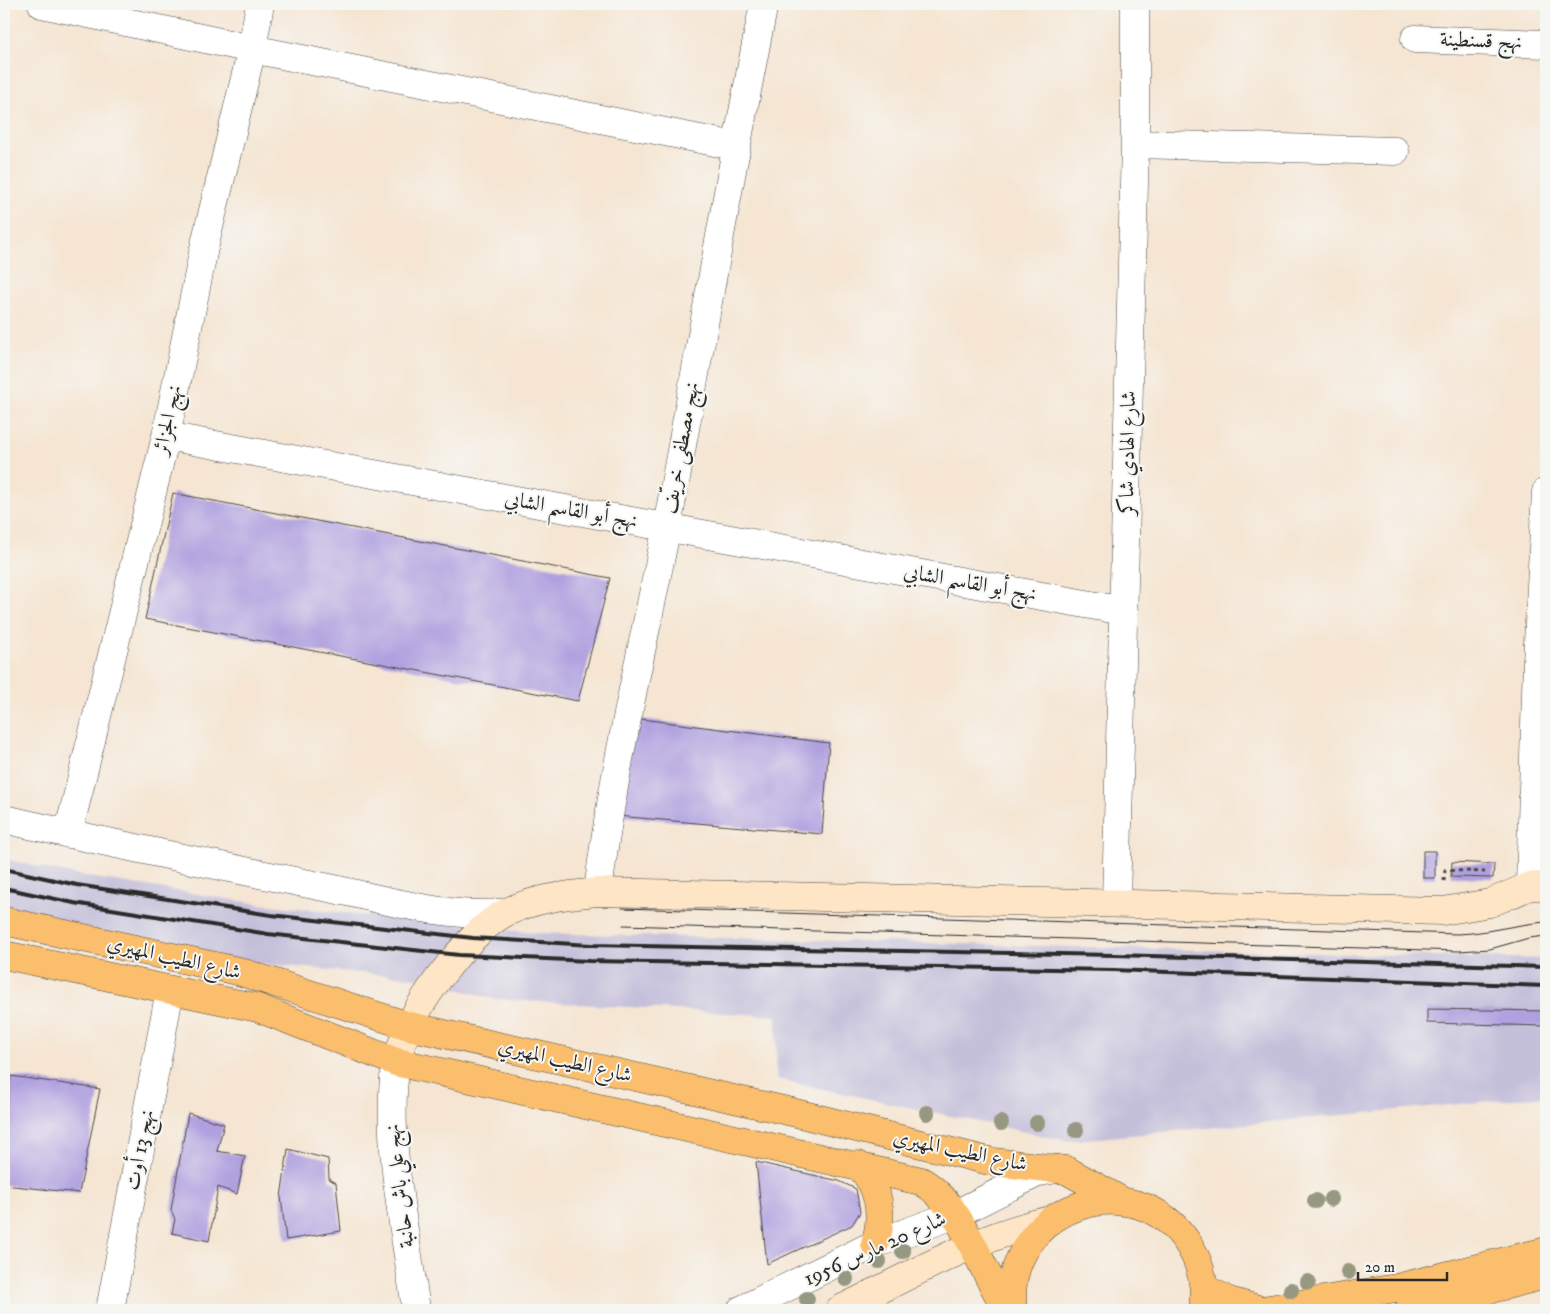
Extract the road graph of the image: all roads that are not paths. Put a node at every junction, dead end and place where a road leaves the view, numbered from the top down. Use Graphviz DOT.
graph roads {
  1 [pos="42,4"];
  2 [pos="260,4"];
  3 [pos="764,4"];
  4 [pos="1136,4"];
  5 [pos="1415,39"];
  6 [pos="1546,44"];
  7 [pos="252,49"];
  8 [pos="1135,144"];
  9 [pos="735,146"];
  10 [pos="1396,151"];
  11 [pos="166,436"];
  12 [pos="1546,492"];
  13 [pos="666,527"];
  14 [pos="1124,611"];
  15 [pos="1542,662"];
  16 [pos="4,819"];
  17 [pos="68,834"];
  18 [pos="1538,886"];
  19 [pos="598,892"];
  20 [pos="1116,902"];
  21 [pos="506,912"];
  22 [pos="4,921"];
  23 [pos="4,955"];
  24 [pos="170,990"];
  25 [pos="409,1026"];
  26 [pos="396,1062"];
  27 [pos="858,1165"];
  28 [pos="1057,1169"];
  29 [pos="1124,1202"];
  30 [pos="956,1214"];
  31 [pos="1051,1220"];
  32 [pos="875,1244"];
  33 [pos="972,1247"];
  34 [pos="1546,1251"];
  35 [pos="1546,1275"];
  36 [pos="1203,1299"];
  37 [pos="110,1310"];
  38 [pos="416,1310"];
  39 [pos="741,1310"];
  40 [pos="840,1310"];
  41 [pos="1008,1310"];
  42 [pos="1014,1310"];
  43 [pos="1262,1310"];
  44 [pos="1409,1310"];
  1 -- 7 [label="street"];
  2 -- 7 [label="street, نهج الجزائر"];
  3 -- 9 [label="street, نهج مصطفى خريّف"];
  4 -- 8 [label="street, شارع الهادي شاكر"];
  5 -- 6 [label="street, نهج قسنطينة"];
  7 -- 9 [label="street"];
  7 -- 11 [label="street, نهج الجزائر"];
  8 -- 10 [label="street"];
  8 -- 14 [label="street, شارع الهادي شاكر"];
  9 -- 13 [label="street, نهج مصطفى خريّف"];
  11 -- 13 [label="street, نهج أبو القاسم الشابي"];
  11 -- 17 [label="street, نهج الجزائر"];
  12 -- 15 [label="street"];
  13 -- 14 [label="street, نهج أبو القاسم الشابي"];
  13 -- 19 [label="street, نهج مصطفى خريّف"];
  14 -- 20 [label="street, شارع الهادي شاكر"];
  15 -- 18 [label="street"];
  16 -- 17 [label="street"];
  17 -- 21 [label="street"];
  18 -- 20 [label="main road"];
  19 -- 20 [label="main road"];
  19 -- 21 [label="main road"];
  21 -- 25 [label="main road"];
  22 -- 25 [label="main road, شارع الطيب المهيري"];
  23 -- 24 [label="main road, شارع الطيب المهيري"];
  24 -- 26 [label="main road, شارع الطيب المهيري"];
  24 -- 37 [label="street, نهج 13 أوت"];
  25 -- 26 [label="main road"];
  25 -- 28 [label="main road, شارع الطيب المهيري"];
  26 -- 27 [label="main road, شارع الطيب المهيري"];
  26 -- 38 [label="street, نهج علي باش حانبة"];
  27 -- 30 [label="main road, شارع الطيب المهيري"];
  27 -- 32 [label="main road"];
  28 -- 29 [label="main road, شارع الطيب المهيري"];
  28 -- 30 [label="street, شارع 20 مارس 1956"];
  29 -- 31 [label="main road"];
  29 -- 36 [label="main road"];
  30 -- 32 [label="street, شارع 20 مارس 1956"];
  30 -- 33 [label="main road, شارع الطيب المهيري"];
  31 -- 33 [label="main road, شارع 20 مارس 1956"];
  31 -- 42 [label="main road"];
  32 -- 39 [label="street, شارع 20 مارس 1956"];
  33 -- 40 [label="main road, شارع 20 مارس 1956"];
  33 -- 41 [label="main road, شارع الطيب المهيري"];
  34 -- 43 [label="main road"];
  35 -- 44 [label="main road"];
  36 -- 43 [label="main road"];
}
